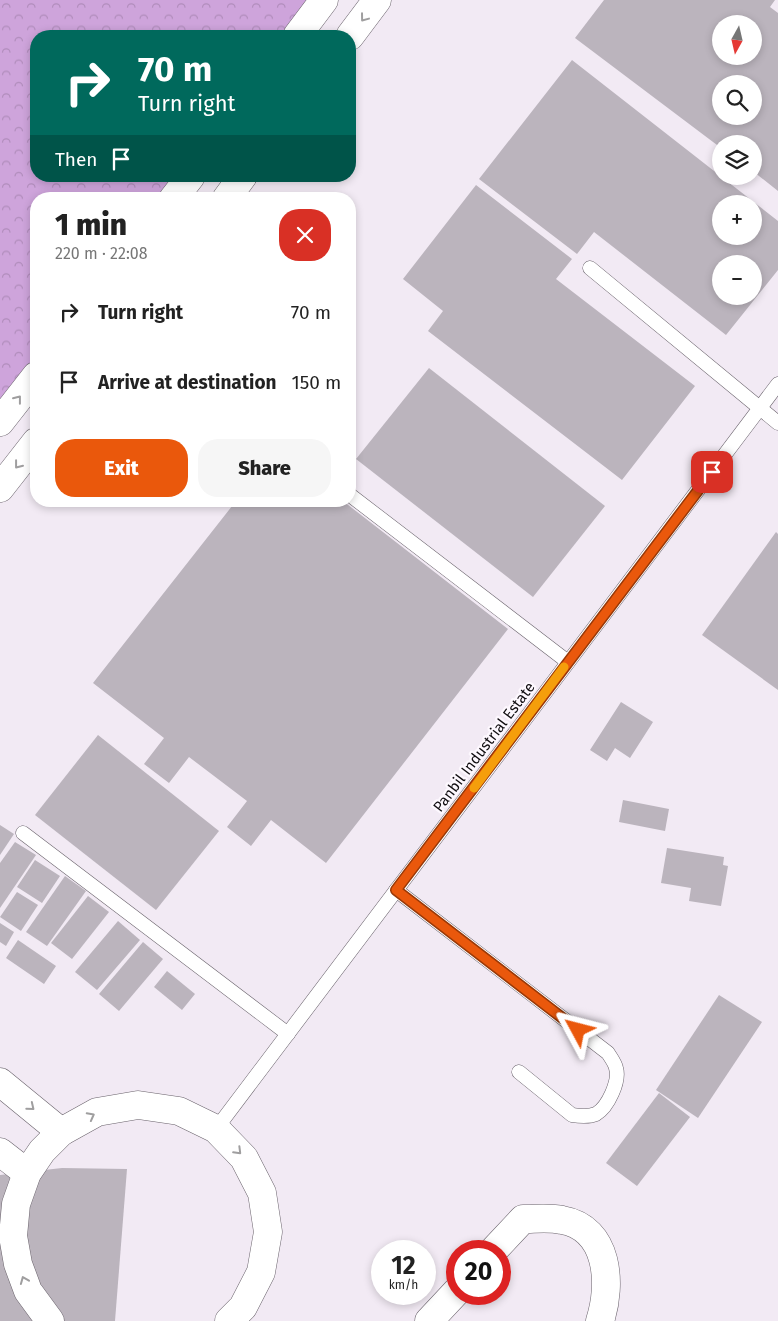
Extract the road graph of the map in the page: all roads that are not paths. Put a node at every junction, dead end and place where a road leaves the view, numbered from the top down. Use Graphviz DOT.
graph roads {
  1 [pos="324,0"];
  2 [pos="377,0"];
  3 [pos="301,30"];
  4 [pos="354,30"];
  5 [pos="590,268"];
  6 [pos="30,384"];
  7 [pos="778,384"];
  8 [pos="760,408"];
  9 [pos="0,422"];
  10 [pos="778,423"];
  11 [pos="30,450"];
  12 [pos="0,488"];
  13 [pos="356,500"];
  14 [pos="568,662"];
  15 [pos="23,833"];
  16 [pos="396,890"];
  17 [pos="288,1034"];
  18 [pos="518,1072"];
  19 [pos="0,1082"];
  20 [pos="216,1129"];
  21 [pos="61,1132"];
  22 [pos="0,1152"];
  23 [pos="27,1174"];
  24 [pos="503,1240"];
  25 [pos="446,1303"];
  26 [pos="244,1316"];
  27 [pos="50,1321"];
  28 [pos="429,1321"];
  29 [pos="600,1321"];
  1 -- 3 [label="main road"];
  2 -- 4 [label="main road, one-way"];
  5 -- 8 [label="lane"];
  9 -- 6 [label="main road, one-way"];
  7 -- 8 [label="lane, Panbil Industrial Estate"];
  8 -- 10 [label="lane"];
  8 -- 14 [label="lane, Panbil Industrial Estate"];
  11 -- 12 [label="main road, one-way"];
  13 -- 14 [label="lane"];
  14 -- 16 [label="lane, Panbil Industrial Estate"];
  15 -- 17 [label="lane"];
  16 -- 17 [label="lane, Panbil Industrial Estate"];
  16 -- 18 [label="lane"];
  17 -- 20 [label="lane, Panbil Industrial Estate"];
  19 -- 21 [label="main road, one-way"];
  21 -- 20 [label="main road, one-way"];
  20 -- 26 [label="main road, one-way"];
  21 -- 23 [label="main road"];
  22 -- 23 [label="main road"];
  27 -- 23 [label="main road, one-way"];
  24 -- 29 [label="main road"];
  25 -- 28 [label="main road"];
}
